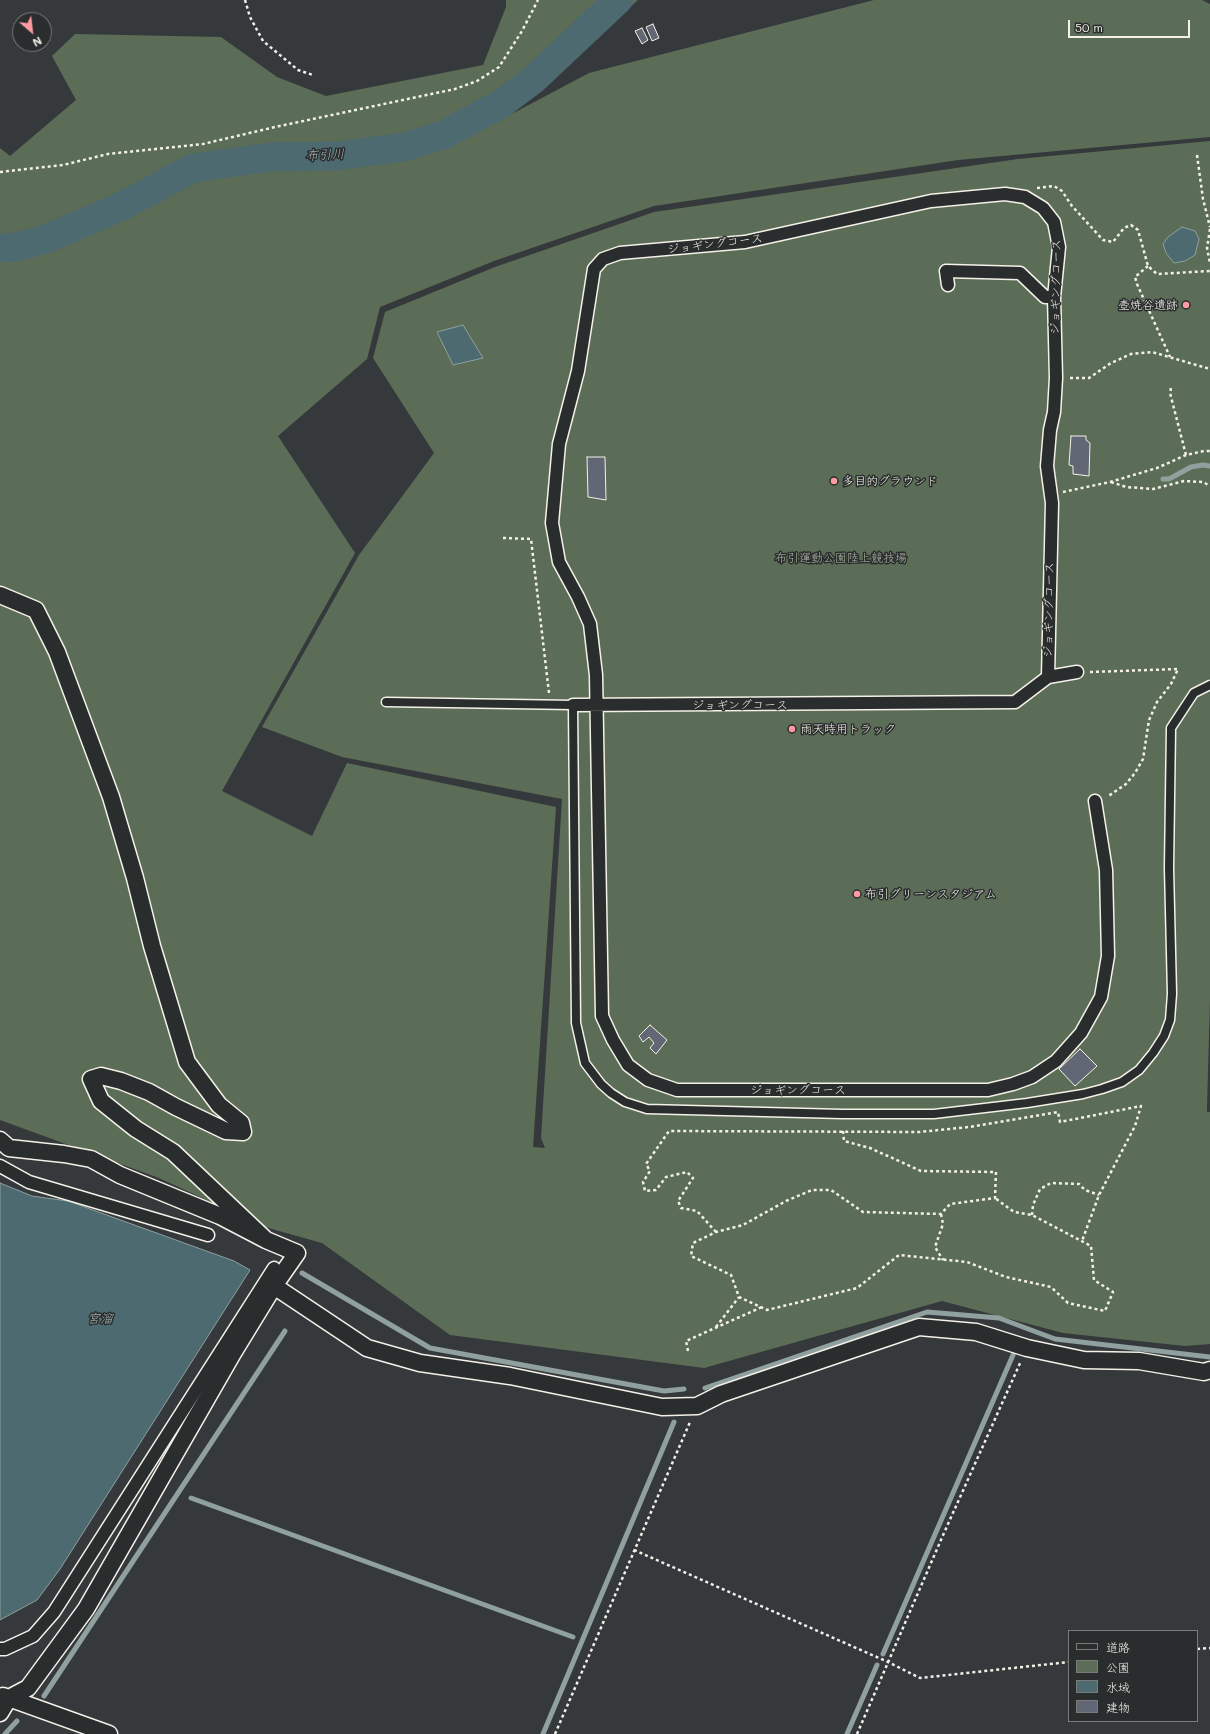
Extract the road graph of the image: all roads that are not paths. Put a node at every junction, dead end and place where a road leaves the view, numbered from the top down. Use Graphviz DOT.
graph roads {
  1 [pos="948,285"];
  2 [pos="1054,297"];
  3 [pos="0,596"];
  4 [pos="1077,672"];
  5 [pos="1048,677"];
  6 [pos="1210,685"];
  7 [pos="386,702"];
  8 [pos="573,705"];
  9 [pos="596,706"];
  10 [pos="1095,801"];
  11 [pos="0,1140"];
  12 [pos="0,1166"];
  13 [pos="208,1235"];
  14 [pos="266,1240"];
  15 [pos="274,1268"];
  16 [pos="274,1286"];
  17 [pos="1210,1370"];
  18 [pos="0,1650"];
  19 [pos="4,1697"];
  20 [pos="0,1713"];
  21 [pos="109,1734"];
  1 -- 2 [label="street"];
  2 -- 5 [label="street, ジョギングコース"];
  2 -- 9 [label="street, ジョギングコース"];
  3 -- 14 [label="street"];
  4 -- 5 [label="street"];
  5 -- 9 [label="street, ジョギングコース"];
  6 -- 8 [label="lane"];
  7 -- 8 [label="lane"];
  8 -- 9 [label="street, ジョギングコース"];
  9 -- 10 [label="street, ジョギングコース"];
  11 -- 14 [label="street"];
  12 -- 13 [label="street"];
  14 -- 16 [label="street"];
  15 -- 18 [label="street"];
  16 -- 17 [label="street"];
  16 -- 19 [label="street"];
  19 -- 20 [label="street"];
  19 -- 21 [label="street"];
}
